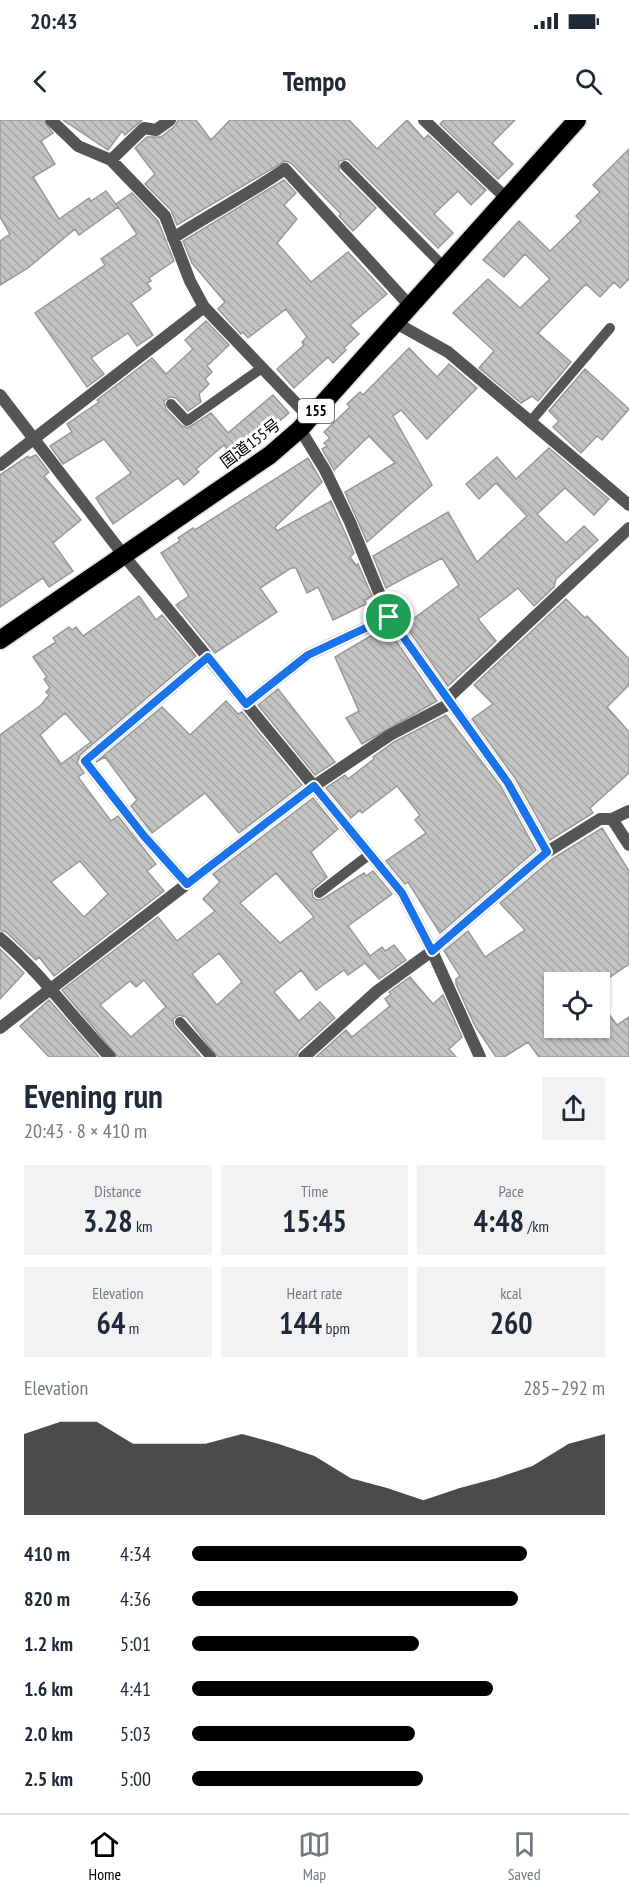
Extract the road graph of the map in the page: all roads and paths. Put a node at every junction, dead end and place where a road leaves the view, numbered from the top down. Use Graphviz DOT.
graph roads {
  1 [pos="51,120"];
  2 [pos="170,120"];
  3 [pos="424,120"];
  4 [pos="577,120"];
  5 [pos="111,160"];
  6 [pos="345,166"];
  7 [pos="507,199"];
  8 [pos="173,238"];
  9 [pos="445,268"];
  10 [pos="410,306"];
  11 [pos="204,307"];
  12 [pos="396,323"];
  13 [pos="610,328"];
  14 [pos="262,368"];
  15 [pos="0,395"];
  16 [pos="171,404"];
  17 [pos="530,422"];
  18 [pos="305,424"];
  19 [pos="35,440"];
  20 [pos="0,465"];
  21 [pos="629,505"];
  22 [pos="629,528"];
  23 [pos="125,557"];
  24 [pos="389,617"];
  25 [pos="0,640"];
  26 [pos="208,657"];
  27 [pos="449,701"];
  28 [pos="246,704"];
  29 [pos="314,786"];
  30 [pos="629,811"];
  31 [pos="612,819"];
  32 [pos="629,845"];
  33 [pos="547,852"];
  34 [pos="370,854"];
  35 [pos="187,884"];
  36 [pos="319,893"];
  37 [pos="0,938"];
  38 [pos="432,951"];
  39 [pos="49,990"];
  40 [pos="180,1023"];
  41 [pos="0,1028"];
  42 [pos="110,1057"];
  43 [pos="211,1057"];
  44 [pos="304,1057"];
  45 [pos="480,1057"];
  1 -- 5 [label="street"];
  2 -- 5 [label="street"];
  3 -- 7 [label="street"];
  4 -- 7 [label="highway, 国道155号 / 155"];
  5 -- 8 [label="street"];
  6 -- 9 [label="lane"];
  7 -- 9 [label="highway, 国道155号 / 155"];
  8 -- 10 [label="street"];
  8 -- 11 [label="street"];
  9 -- 10 [label="highway, 国道155号 / 155"];
  10 -- 12 [label="highway, 国道155号 / 155"];
  11 -- 14 [label="street"];
  11 -- 19 [label="street"];
  12 -- 17 [label="street"];
  12 -- 18 [label="highway, 国道155号 / 155"];
  13 -- 17 [label="lane"];
  14 -- 16 [label="lane"];
  14 -- 18 [label="street"];
  15 -- 19 [label="street"];
  17 -- 21 [label="street"];
  18 -- 23 [label="highway, 国道155号 / 155"];
  18 -- 24 [label="street"];
  19 -- 20 [label="street"];
  19 -- 23 [label="street"];
  22 -- 27 [label="street"];
  23 -- 25 [label="highway, 国道155号 / 155"];
  23 -- 26 [label="street"];
  24 -- 27 [label="street"];
  24 -- 28 [label="street"];
  26 -- 28 [label="street"];
  26 -- 35 [label="street"];
  27 -- 29 [label="street"];
  27 -- 33 [label="street"];
  28 -- 29 [label="street"];
  29 -- 34 [label="street"];
  29 -- 35 [label="street"];
  30 -- 31 [label="street"];
  31 -- 32 [label="street"];
  31 -- 33 [label="street"];
  33 -- 38 [label="street"];
  34 -- 36 [label="lane"];
  34 -- 38 [label="street"];
  35 -- 39 [label="street"];
  37 -- 39 [label="street"];
  38 -- 44 [label="street"];
  38 -- 45 [label="street"];
  39 -- 41 [label="street"];
  39 -- 42 [label="street"];
  40 -- 43 [label="lane"];
}
